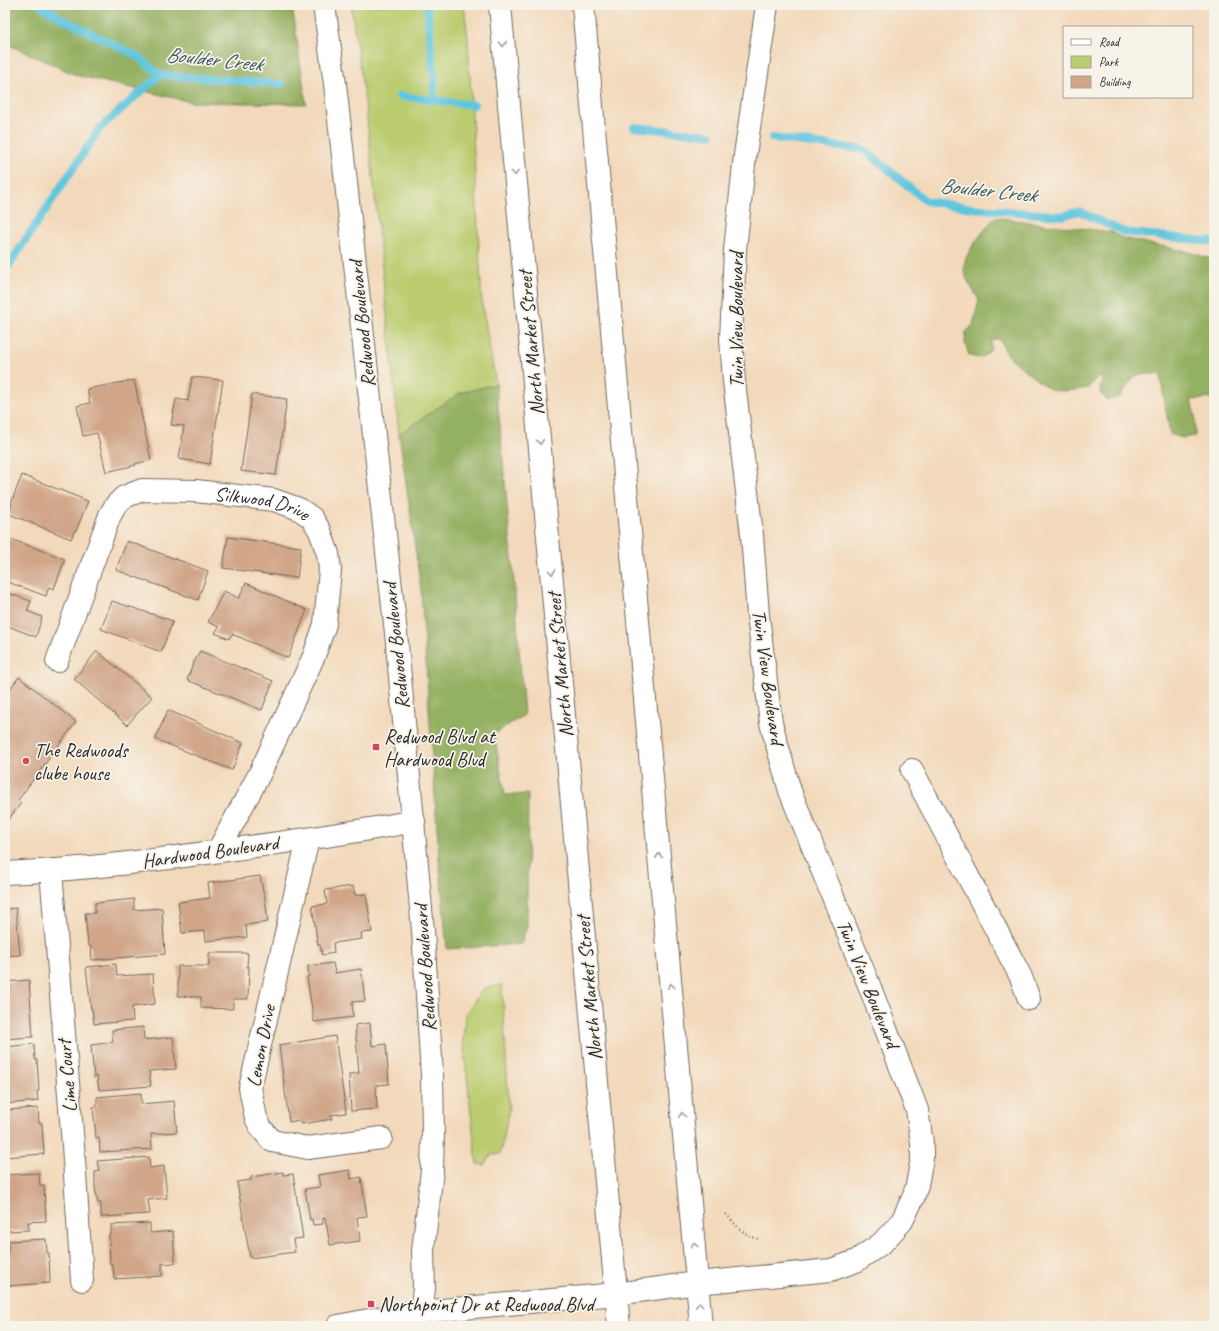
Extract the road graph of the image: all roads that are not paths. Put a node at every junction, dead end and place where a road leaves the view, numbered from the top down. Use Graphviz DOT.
graph roads {
  1 [pos="324,5"];
  2 [pos="500,5"];
  3 [pos="583,5"];
  4 [pos="767,5"];
  5 [pos="56,661"];
  6 [pos="912,770"];
  7 [pos="414,822"];
  8 [pos="308,839"];
  9 [pos="218,851"];
  10 [pos="51,871"];
  11 [pos="5,873"];
  12 [pos="1029,999"];
  13 [pos="381,1138"];
  14 [pos="82,1280"];
  15 [pos="697,1284"];
  16 [pos="616,1294"];
  17 [pos="421,1312"];
  18 [pos="338,1326"];
  19 [pos="619,1326"];
  20 [pos="701,1326"];
  1 -- 7 [label="street, Redwood Boulevard"];
  2 -- 16 [label="street, North Market Street, one-way"];
  15 -- 3 [label="street, one-way"];
  4 -- 15 [label="street, Twin View Boulevard"];
  5 -- 9 [label="street, Silkwood Drive"];
  6 -- 12 [label="street"];
  7 -- 8 [label="street, Hardwood Boulevard"];
  7 -- 17 [label="street, Redwood Boulevard"];
  8 -- 9 [label="street, Hardwood Boulevard"];
  8 -- 13 [label="street, Lemon Drive"];
  9 -- 10 [label="street, Hardwood Boulevard"];
  10 -- 11 [label="street, Hardwood Boulevard"];
  10 -- 14 [label="street, Lime Court"];
  15 -- 16 [label="street, Twin View Boulevard"];
  20 -- 15 [label="street, one-way"];
  16 -- 17 [label="street, Twin View Boulevard"];
  16 -- 19 [label="street, North Market Street"];
  17 -- 18 [label="street, Twin View Boulevard"];
}
